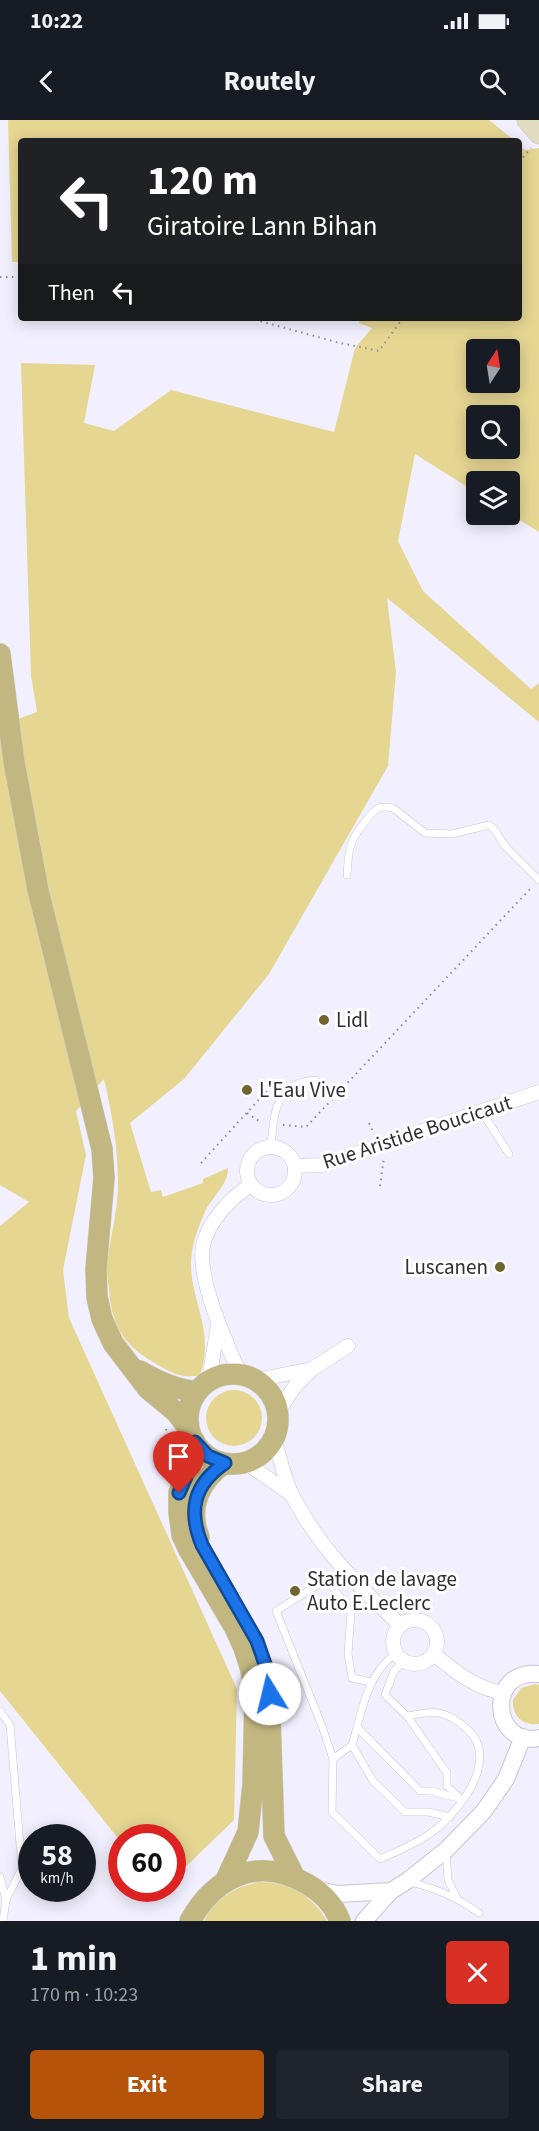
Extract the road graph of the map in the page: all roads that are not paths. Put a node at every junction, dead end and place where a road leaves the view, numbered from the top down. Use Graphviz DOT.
graph roads {
  1 [pos="527,120"];
  2 [pos="536,140"];
  3 [pos="0,654"];
  4 [pos="347,875"];
  5 [pos="539,880"];
  6 [pos="316,1080"];
  7 [pos="539,1092"];
  8 [pos="482,1112"];
  9 [pos="271,1147"];
  10 [pos="509,1154"];
  11 [pos="295,1166"];
  12 [pos="250,1185"];
  13 [pos="218,1323"];
  14 [pos="348,1346"];
  15 [pos="132,1366"];
  16 [pos="312,1369"];
  17 [pos="248,1377"];
  18 [pos="203,1386"];
  19 [pos="278,1412"];
  20 [pos="192,1436"];
  21 [pos="274,1439"];
  22 [pos="235,1463"];
  23 [pos="291,1495"];
  24 [pos="400,1625"];
  25 [pos="434,1654"];
  26 [pos="400,1657"];
  27 [pos="539,1674"];
  28 [pos="372,1682"];
  29 [pos="503,1693"];
  30 [pos="0,1711"];
  31 [pos="407,1716"];
  32 [pos="357,1727"];
  33 [pos="531,1737"];
  34 [pos="352,1745"];
  35 [pos="333,1759"];
  36 [pos="462,1799"];
  37 [pos="450,1817"];
  38 [pos="446,1850"];
  39 [pos="294,1876"];
  40 [pos="0,1877"];
  41 [pos="407,1881"];
  42 [pos="225,1882"];
  43 [pos="318,1890"];
  44 [pos="391,1891"];
  45 [pos="457,1898"];
  46 [pos="6,1900"];
  47 [pos="479,1913"];
  48 [pos="3,1921"];
  49 [pos="189,1921"];
  50 [pos="340,1921"];
  51 [pos="364,1921"];
  1 -- 2 [label="main road"];
  3 -- 15 [label="main road"];
  4 -- 5 [label="lane"];
  6 -- 9 [label="lane"];
  7 -- 8 [label="street, Rue Aristide Boucicaut"];
  8 -- 10 [label="lane"];
  8 -- 11 [label="street, Rue Aristide Boucicaut"];
  9 -- 11 [label="street"];
  9 -- 12 [label="street"];
  11 -- 12 [label="street"];
  12 -- 13 [label="street"];
  13 -- 17 [label="street"];
  13 -- 18 [label="street"];
  14 -- 16 [label="street"];
  15 -- 18 [label="main road"];
  15 -- 20 [label="main road"];
  16 -- 17 [label="street"];
  16 -- 19 [label="street"];
  17 -- 18 [label="main road"];
  17 -- 19 [label="main road"];
  18 -- 20 [label="main road"];
  19 -- 21 [label="main road"];
  20 -- 22 [label="main road"];
  20 -- 42 [label="main road"];
  21 -- 22 [label="main road"];
  21 -- 23 [label="street"];
  22 -- 23 [label="street"];
  22 -- 39 [label="main road"];
  23 -- 24 [label="street"];
  24 -- 25 [label="street"];
  24 -- 26 [label="street"];
  25 -- 26 [label="street"];
  25 -- 29 [label="street"];
  26 -- 28 [label="lane"];
  26 -- 31 [label="lane"];
  27 -- 29 [label="street"];
  28 -- 32 [label="lane"];
  28 -- 35 [label="lane"];
  29 -- 33 [label="street"];
  30 -- 46 [label="lane"];
  31 -- 36 [label="lane"];
  31 -- 36 [label="lane"];
  32 -- 34 [label="lane"];
  32 -- 36 [label="lane"];
  33 -- 38 [label="street"];
  34 -- 35 [label="lane"];
  34 -- 37 [label="lane"];
  35 -- 37 [label="lane"];
  36 -- 37 [label="lane"];
  38 -- 41 [label="street"];
  38 -- 45 [label="lane"];
  39 -- 42 [label="main road"];
  39 -- 43 [label="main road"];
  40 -- 46 [label="lane"];
  41 -- 44 [label="street"];
  41 -- 45 [label="lane"];
  42 -- 49 [label="main road"];
  43 -- 44 [label="street"];
  43 -- 50 [label="main road"];
  44 -- 51 [label="street"];
  45 -- 47 [label="lane"];
  46 -- 48 [label="lane"];
}
